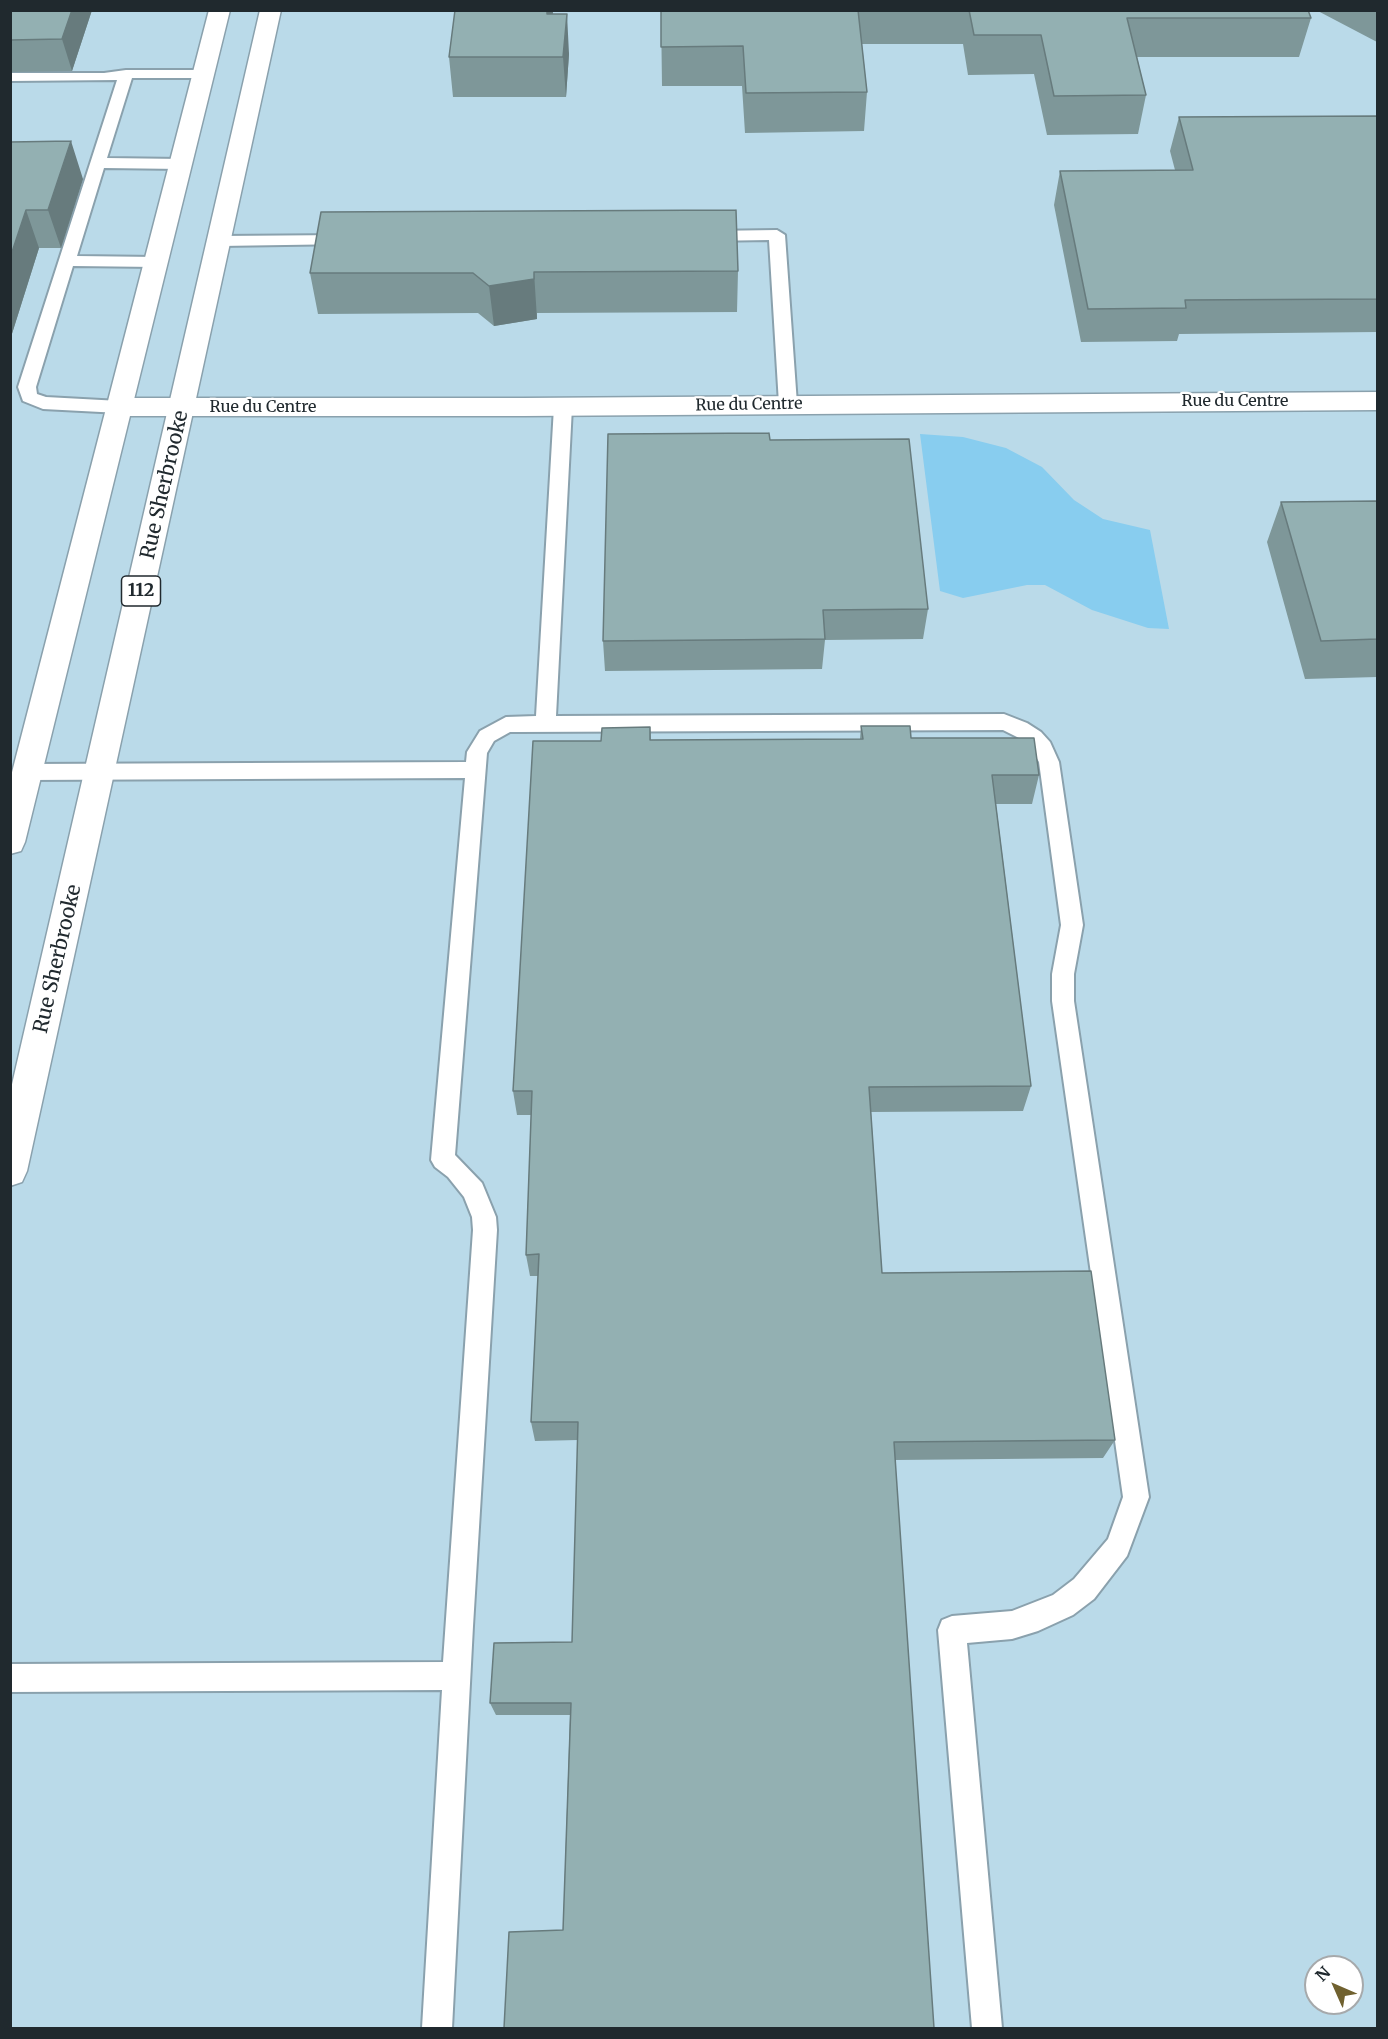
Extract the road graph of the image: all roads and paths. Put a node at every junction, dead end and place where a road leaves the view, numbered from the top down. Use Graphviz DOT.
graph roads {
  1 [pos="220,10"];
  2 [pos="271,10"];
  3 [pos="126,74"];
  4 [pos="204,74"];
  5 [pos="10,77"];
  6 [pos="98,163"];
  7 [pos="181,164"];
  8 [pos="694,236"];
  9 [pos="360,239"];
  10 [pos="220,241"];
  11 [pos="67,261"];
  12 [pos="156,262"];
  13 [pos="19,383"];
  14 [pos="1377,401"];
  15 [pos="788,404"];
  16 [pos="120,407"];
  17 [pos="183,407"];
  18 [pos="563,407"];
  19 [pos="546,723"];
  20 [pos="475,770"];
  21 [pos="28,772"];
  22 [pos="99,772"];
  23 [pos="10,842"];
  24 [pos="10,1171"];
  25 [pos="456,1676"];
  26 [pos="10,1678"];
  27 [pos="437,2028"];
  28 [pos="987,2028"];
  1 -- 4 [label="main road"];
  2 -- 10 [label="main road, Rue Sherbrooke / 112"];
  3 -- 4 [label="lane"];
  3 -- 5 [label="lane"];
  3 -- 6 [label="lane"];
  4 -- 7 [label="main road"];
  6 -- 7 [label="lane"];
  6 -- 11 [label="lane"];
  7 -- 12 [label="main road"];
  8 -- 15 [label="lane"];
  9 -- 10 [label="lane"];
  10 -- 17 [label="main road, Rue Sherbrooke / 112"];
  11 -- 12 [label="lane"];
  11 -- 13 [label="lane"];
  12 -- 16 [label="main road"];
  13 -- 16 [label="lane"];
  14 -- 15 [label="main road, Rue du Centre"];
  15 -- 18 [label="main road, Rue du Centre"];
  16 -- 17 [label="main road, Rue du Centre"];
  16 -- 21 [label="main road"];
  17 -- 18 [label="main road, Rue du Centre"];
  17 -- 22 [label="main road, Rue Sherbrooke / 112"];
  18 -- 19 [label="lane"];
  19 -- 20 [label="lane"];
  19 -- 28 [label="lane"];
  20 -- 22 [label="lane"];
  20 -- 25 [label="lane"];
  21 -- 22 [label="lane"];
  21 -- 23 [label="main road"];
  22 -- 24 [label="main road, Rue Sherbrooke / 112"];
  25 -- 26 [label="lane"];
  25 -- 27 [label="lane"];
}
